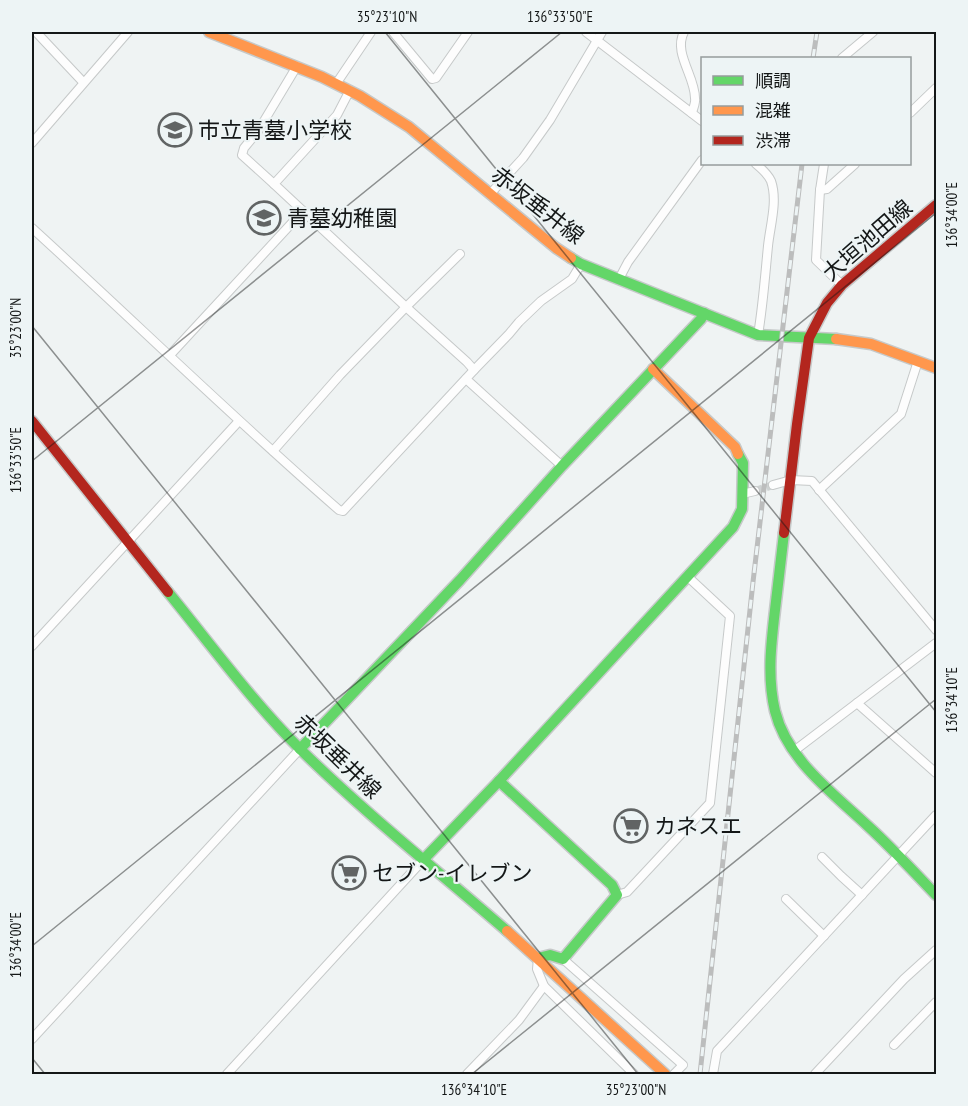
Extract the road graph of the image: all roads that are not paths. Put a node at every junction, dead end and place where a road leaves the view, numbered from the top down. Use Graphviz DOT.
graph roads {
  1 [pos="36,32"];
  2 [pos="128,32"];
  3 [pos="211,32"];
  4 [pos="371,32"];
  5 [pos="393,32"];
  6 [pos="468,32"];
  7 [pos="586,32"];
  8 [pos="602,32"];
  9 [pos="684,32"];
  10 [pos="873,32"];
  11 [pos="597,40"];
  12 [pos="843,57"];
  13 [pos="297,66"];
  14 [pos="83,82"];
  15 [pos="338,84"];
  16 [pos="936,88"];
  17 [pos="350,90"];
  18 [pos="911,111"];
  19 [pos="692,113"];
  20 [pos="701,120"];
  21 [pos="32,143"];
  22 [pos="701,161"];
  23 [pos="757,165"];
  24 [pos="824,165"];
  25 [pos="854,165"];
  26 [pos="274,184"];
  27 [pos="820,190"];
  28 [pos="491,193"];
  29 [pos="936,206"];
  30 [pos="303,211"];
  31 [pos="32,228"];
  32 [pos="460,254"];
  33 [pos="581,264"];
  34 [pos="619,279"];
  35 [pos="842,285"];
  36 [pos="406,307"];
  37 [pos="704,313"];
  38 [pos="758,335"];
  39 [pos="808,338"];
  40 [pos="170,355"];
  41 [pos="918,361"];
  42 [pos="936,368"];
  43 [pos="653,369"];
  44 [pos="474,370"];
  45 [pos="466,378"];
  46 [pos="32,420"];
  47 [pos="239,421"];
  48 [pos="273,451"];
  49 [pos="562,466"];
  50 [pos="791,480"];
  51 [pos="773,485"];
  52 [pos="819,490"];
  53 [pos="755,491"];
  54 [pos="742,494"];
  55 [pos="127,542"];
  56 [pos="687,576"];
  57 [pos="936,630"];
  58 [pos="936,643"];
  59 [pos="32,646"];
  60 [pos="857,703"];
  61 [pos="300,749"];
  62 [pos="794,751"];
  63 [pos="936,773"];
  64 [pos="499,781"];
  65 [pos="936,815"];
  66 [pos="899,856"];
  67 [pos="822,857"];
  68 [pos="424,859"];
  69 [pos="617,895"];
  70 [pos="862,895"];
  71 [pos="936,895"];
  72 [pos="786,899"];
  73 [pos="824,936"];
  74 [pos="936,950"];
  75 [pos="538,958"];
  76 [pos="563,959"];
  77 [pos="544,986"];
  78 [pos="936,1002"];
  79 [pos="32,1039"];
  80 [pos="894,1045"];
  81 [pos="676,1071"];
  82 [pos="227,1074"];
  83 [pos="467,1074"];
  84 [pos="634,1074"];
  85 [pos="665,1074"];
  86 [pos="713,1074"];
  87 [pos="815,1074"];
  1 -- 14 [label="street"];
  2 -- 14 [label="street"];
  3 -- 13 [label="street, 赤坂垂井線"];
  4 -- 15 [label="street"];
  5 -- 6 [label="street"];
  7 -- 11 [label="street"];
  8 -- 11 [label="street"];
  9 -- 19 [label="street"];
  10 -- 12 [label="street"];
  11 -- 19 [label="street"];
  11 -- 28 [label="street"];
  13 -- 15 [label="street, 赤坂垂井線"];
  13 -- 26 [label="street"];
  14 -- 21 [label="street"];
  15 -- 17 [label="street, 赤坂垂井線"];
  16 -- 18 [label="street"];
  17 -- 26 [label="street"];
  17 -- 28 [label="street, 赤坂垂井線"];
  19 -- 20 [label="street"];
  22 -- 34 [label="street"];
  23 -- 38 [label="street"];
  24 -- 27 [label="street"];
  25 -- 27 [label="street"];
  26 -- 30 [label="street"];
  27 -- 35 [label="street"];
  28 -- 33 [label="street, 赤坂垂井線"];
  29 -- 35 [label="street, 大垣池田線"];
  30 -- 36 [label="street"];
  30 -- 40 [label="street"];
  31 -- 40 [label="street"];
  32 -- 36 [label="street"];
  33 -- 34 [label="street, 赤坂垂井線"];
  33 -- 44 [label="street"];
  34 -- 37 [label="street, 赤坂垂井線"];
  35 -- 39 [label="street, 大垣池田線"];
  36 -- 44 [label="street"];
  36 -- 48 [label="street"];
  37 -- 38 [label="street, 赤坂垂井線"];
  37 -- 43 [label="street"];
  38 -- 39 [label="street, 赤坂垂井線"];
  39 -- 41 [label="street, 赤坂垂井線"];
  39 -- 50 [label="street"];
  40 -- 47 [label="street"];
  41 -- 42 [label="street, 赤坂垂井線"];
  41 -- 52 [label="street"];
  43 -- 49 [label="street"];
  43 -- 54 [label="street"];
  44 -- 45 [label="street"];
  45 -- 48 [label="street"];
  45 -- 49 [label="street"];
  46 -- 55 [label="street, 赤坂垂井線"];
  47 -- 48 [label="street"];
  47 -- 55 [label="street"];
  49 -- 61 [label="street"];
  50 -- 51 [label="street"];
  50 -- 52 [label="street"];
  50 -- 62 [label="street"];
  52 -- 57 [label="street"];
  53 -- 54 [label="street"];
  54 -- 56 [label="street"];
  55 -- 59 [label="street"];
  55 -- 61 [label="street, 赤坂垂井線"];
  56 -- 64 [label="street"];
  56 -- 69 [label="street"];
  58 -- 60 [label="street"];
  60 -- 62 [label="street"];
  60 -- 63 [label="street"];
  61 -- 68 [label="street, 赤坂垂井線"];
  61 -- 79 [label="street"];
  62 -- 66 [label="street"];
  64 -- 68 [label="street"];
  64 -- 69 [label="street"];
  65 -- 66 [label="street"];
  66 -- 70 [label="street"];
  66 -- 71 [label="street"];
  67 -- 70 [label="street"];
  68 -- 75 [label="street, 赤坂垂井線"];
  68 -- 82 [label="street"];
  69 -- 76 [label="street"];
  70 -- 73 [label="street"];
  72 -- 73 [label="street"];
  73 -- 86 [label="street"];
  74 -- 87 [label="street"];
  75 -- 76 [label="street"];
  75 -- 77 [label="street"];
  75 -- 85 [label="street, 赤坂垂井線"];
  76 -- 81 [label="street"];
  77 -- 83 [label="street"];
  77 -- 84 [label="street"];
  78 -- 80 [label="street"];
}
